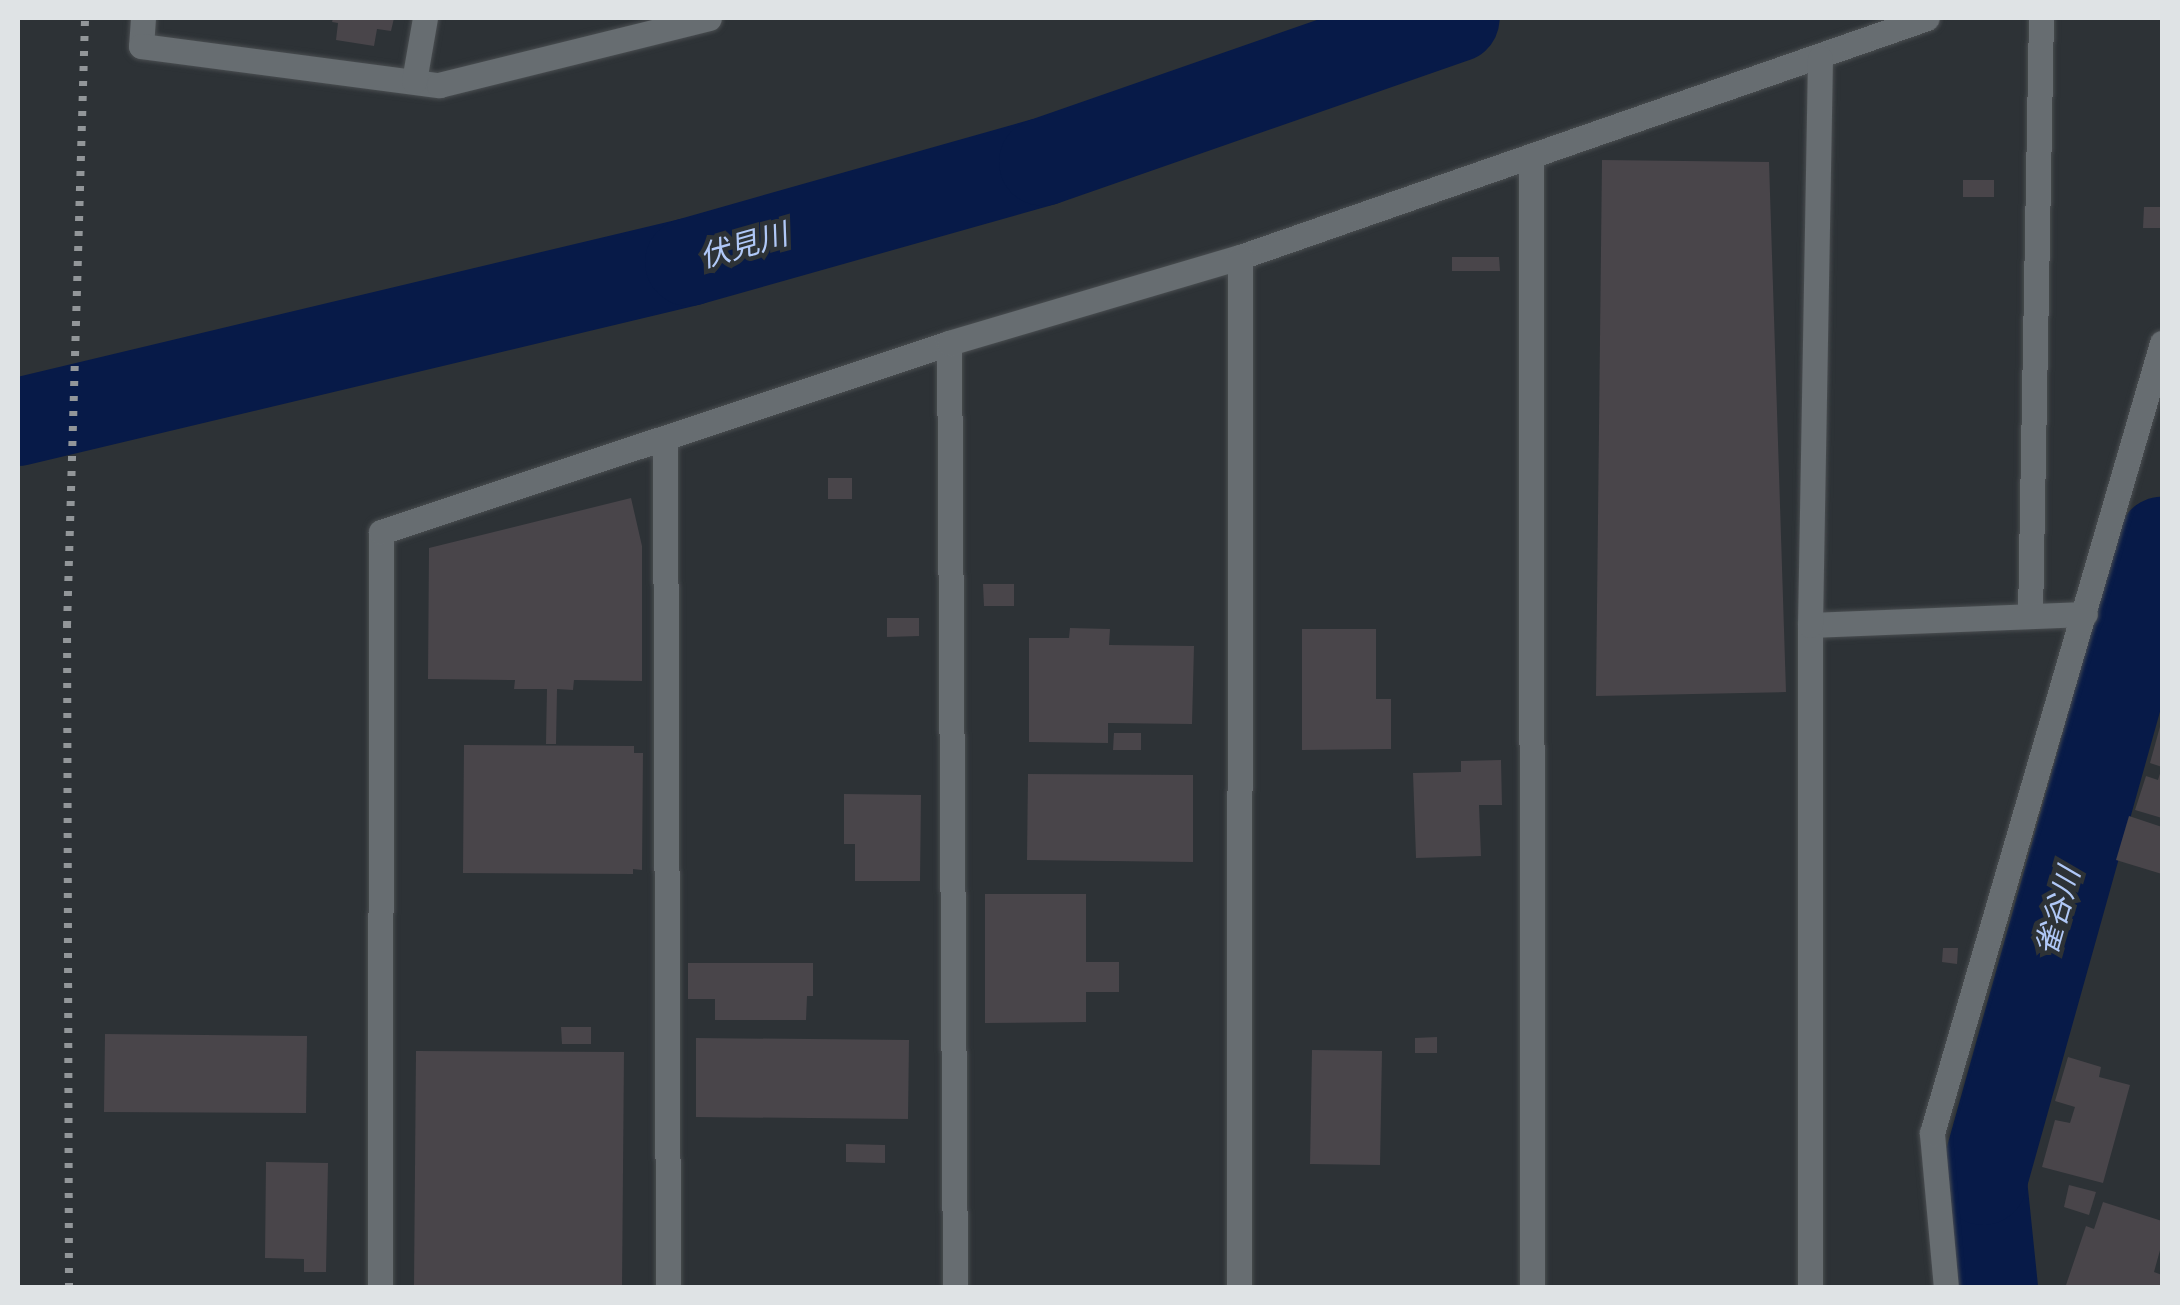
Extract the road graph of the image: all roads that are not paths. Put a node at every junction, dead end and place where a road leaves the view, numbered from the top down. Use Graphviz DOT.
graph roads {
  1 [pos="143,18"];
  2 [pos="425,18"];
  3 [pos="710,18"];
  4 [pos="1927,18"];
  5 [pos="2041,18"];
  6 [pos="1820,58"];
  7 [pos="414,82"];
  8 [pos="1531,157"];
  9 [pos="1240,257"];
  10 [pos="2162,342"];
  11 [pos="949,343"];
  12 [pos="665,438"];
  13 [pos="2085,614"];
  14 [pos="2030,616"];
  15 [pos="1810,625"];
  16 [pos="380,1288"];
  17 [pos="668,1288"];
  18 [pos="955,1288"];
  19 [pos="1239,1288"];
  20 [pos="1532,1288"];
  21 [pos="1810,1288"];
  22 [pos="1946,1288"];
  1 -- 7 [label="street"];
  2 -- 7 [label="street"];
  3 -- 7 [label="street"];
  4 -- 6 [label="street"];
  5 -- 14 [label="street"];
  6 -- 8 [label="street"];
  6 -- 15 [label="street"];
  8 -- 9 [label="street"];
  8 -- 20 [label="street"];
  9 -- 11 [label="street"];
  9 -- 19 [label="street"];
  10 -- 13 [label="street"];
  11 -- 12 [label="street"];
  11 -- 18 [label="street"];
  12 -- 16 [label="street"];
  12 -- 17 [label="street"];
  13 -- 14 [label="street"];
  13 -- 22 [label="street"];
  14 -- 15 [label="street"];
  15 -- 21 [label="street"];
}
